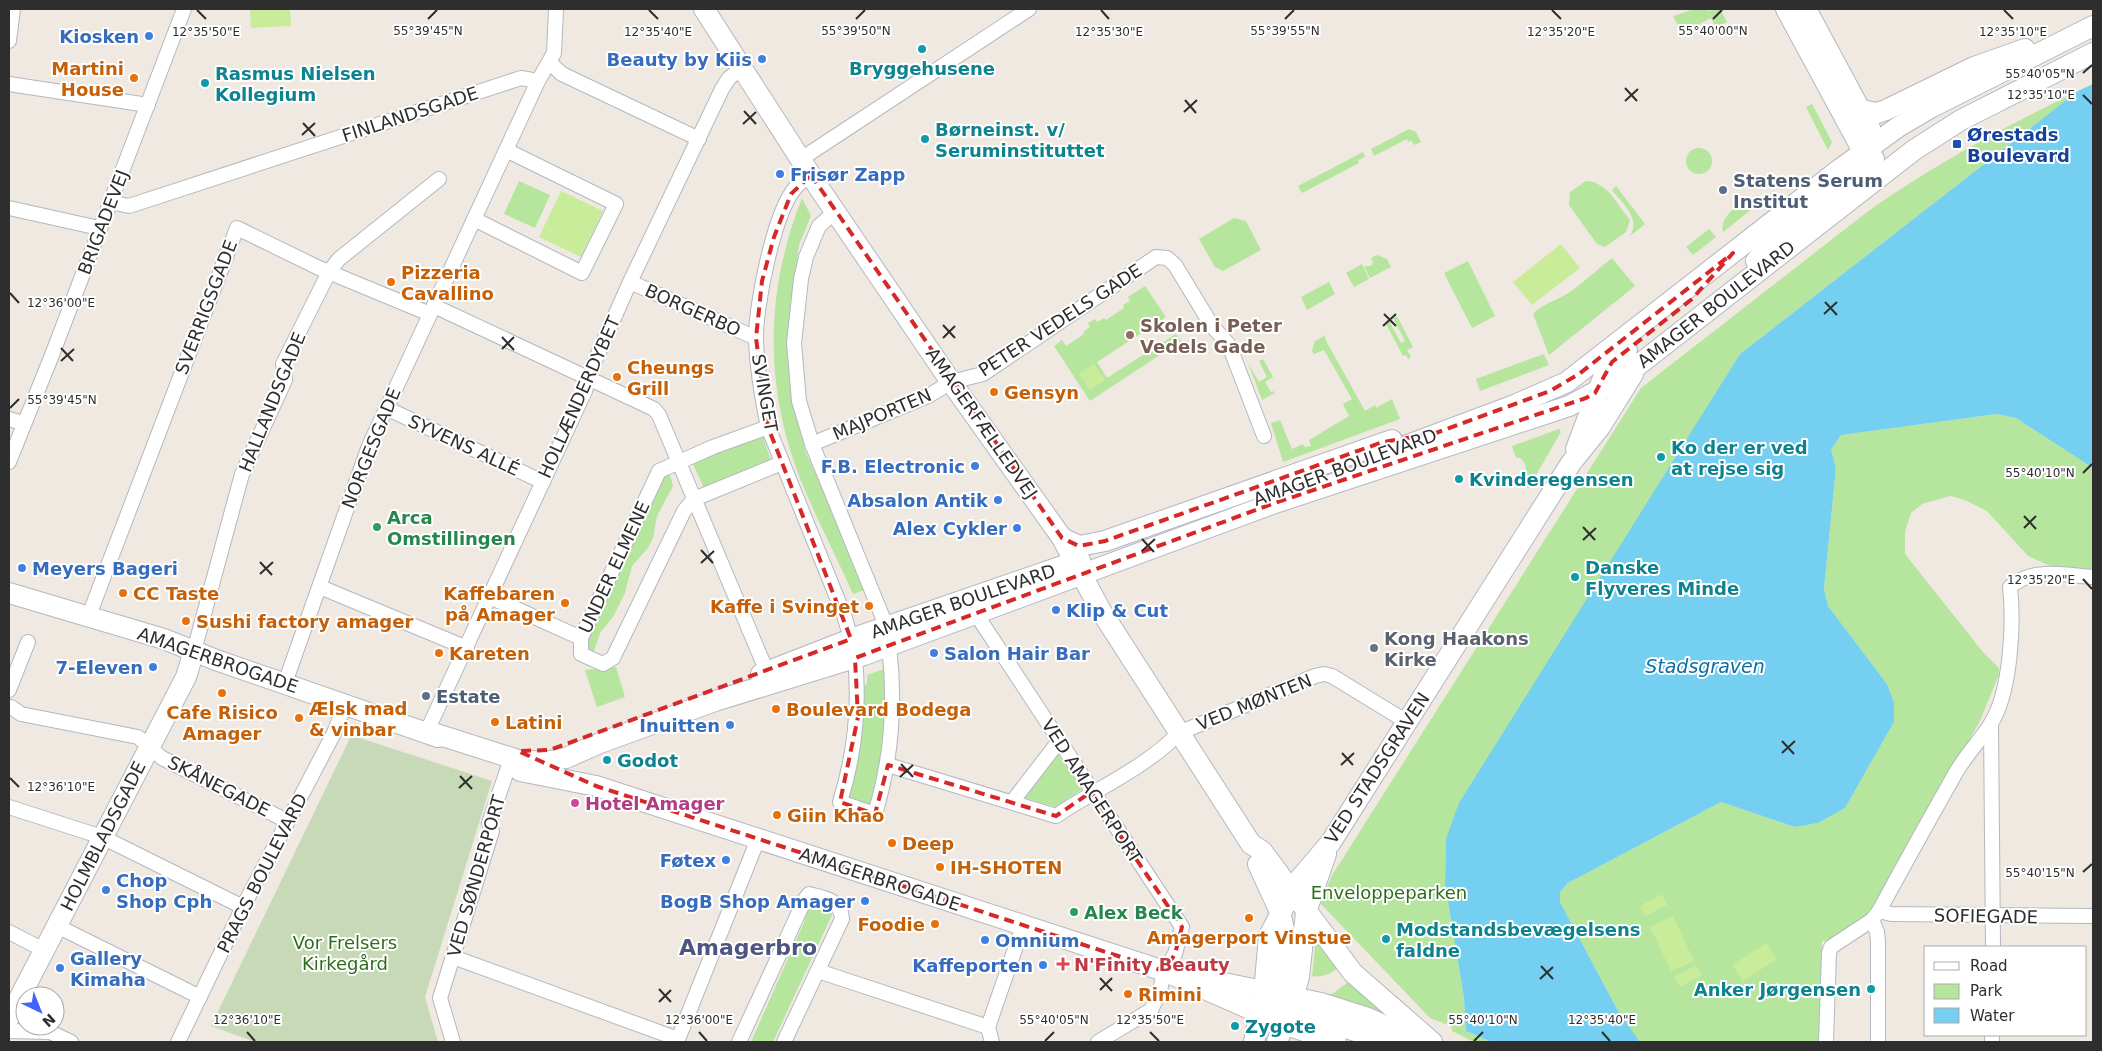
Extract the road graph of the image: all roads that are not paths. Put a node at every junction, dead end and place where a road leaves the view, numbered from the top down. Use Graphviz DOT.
graph roads {
  1 [pos="13,9"];
  2 [pos="184,9"];
  3 [pos="556,9"];
  4 [pos="704,9"];
  5 [pos="1029,9"];
  6 [pos="1786,9"];
  7 [pos="1806,9"];
  8 [pos="2090,28"];
  9 [pos="9,41"];
  10 [pos="2093,53"];
  11 [pos="550,64"];
  12 [pos="741,69"];
  13 [pos="538,82"];
  14 [pos="9,84"];
  15 [pos="148,105"];
  16 [pos="1861,110"];
  17 [pos="699,139"];
  18 [pos="506,150"];
  19 [pos="1869,151"];
  20 [pos="1900,159"];
  21 [pos="806,167"];
  22 [pos="439,179"];
  23 [pos="110,202"];
  24 [pos="9,208"];
  25 [pos="835,212"];
  26 [pos="474,220"];
  27 [pos="99,228"];
  28 [pos="1732,252"];
  29 [pos="329,272"];
  30 [pos="630,282"];
  31 [pos="1721,300"];
  32 [pos="432,310"];
  33 [pos="756,338"];
  34 [pos="1638,366"];
  35 [pos="589,377"];
  36 [pos="951,382"];
  37 [pos="1596,393"];
  38 [pos="386,408"];
  39 [pos="9,419"];
  40 [pos="23,423"];
  41 [pos="768,427"];
  42 [pos="1436,433"];
  43 [pos="1264,436"];
  44 [pos="812,444"];
  45 [pos="9,462"];
  46 [pos="678,462"];
  47 [pos="782,463"];
  48 [pos="1571,463"];
  49 [pos="543,482"];
  50 [pos="694,499"];
  51 [pos="1062,538"];
  52 [pos="1079,568"];
  53 [pos="2093,577"];
  54 [pos="320,587"];
  55 [pos="9,593"];
  56 [pos="490,597"];
  57 [pos="976,614"];
  58 [pos="88,618"];
  59 [pos="888,637"];
  60 [pos="580,638"];
  61 [pos="28,642"];
  62 [pos="467,648"];
  63 [pos="853,649"];
  64 [pos="194,651"];
  65 [pos="767,672"];
  66 [pos="285,684"];
  67 [pos="9,690"];
  68 [pos="345,704"];
  69 [pos="10,705"];
  70 [pos="1407,722"];
  71 [pos="1991,724"];
  72 [pos="427,731"];
  73 [pos="1179,733"];
  74 [pos="1060,741"];
  75 [pos="148,747"];
  76 [pos="513,759"];
  77 [pos="544,762"];
  78 [pos="888,765"];
  79 [pos="596,786"];
  80 [pos="1091,792"];
  81 [pos="1012,802"];
  82 [pos="9,807"];
  83 [pos="287,821"];
  84 [pos="102,837"];
  85 [pos="758,839"];
  86 [pos="1331,842"];
  87 [pos="1251,844"];
  88 [pos="1291,892"];
  89 [pos="243,907"];
  90 [pos="1280,912"];
  91 [pos="1306,912"];
  92 [pos="1876,916"];
  93 [pos="2093,916"];
  94 [pos="1993,917"];
  95 [pos="56,926"];
  96 [pos="1023,926"];
  97 [pos="9,932"];
  98 [pos="1993,946"];
  99 [pos="44,950"];
  100 [pos="453,957"];
  101 [pos="818,971"];
  102 [pos="1164,972"];
  103 [pos="200,997"];
  104 [pos="1278,1014"];
  105 [pos="9,1018"];
  106 [pos="988,1027"];
  107 [pos="9,1031"];
  108 [pos="677,1041"];
  109 [pos="71,1042"];
  110 [pos="178,1042"];
  111 [pos="453,1042"];
  112 [pos="739,1042"];
  113 [pos="784,1042"];
  114 [pos="992,1042"];
  115 [pos="1098,1042"];
  116 [pos="1254,1042"];
  117 [pos="1336,1042"];
  118 [pos="1390,1042"];
  119 [pos="1420,1042"];
  120 [pos="1432,1042"];
  121 [pos="1826,1042"];
  122 [pos="1878,1042"];
  1 -- 9 [label="street"];
  2 -- 15 [label="street, BRIGADEVEJ"];
  3 -- 11 [label="street, NORGESGADE"];
  4 -- 12 [label="street, AMAGERFÆLLEDVEJ"];
  5 -- 21 [label="street, SVINGET"];
  6 -- 19 [label="street"];
  7 -- 16 [label="street"];
  8 -- 16 [label="street"];
  8 -- 19 [label="street, AMAGER BOULEVARD"];
  10 -- 20 [label="street, AMAGER BOULEVARD"];
  11 -- 13 [label="street, NORGESGADE"];
  11 -- 17 [label="street"];
  12 -- 17 [label="street, HOLLÆNDERDYBET"];
  12 -- 21 [label="street, AMAGERFÆLLEDVEJ"];
  13 -- 18 [label="street, NORGESGADE"];
  13 -- 23 [label="street, FINLANDSGADE"];
  14 -- 15 [label="street"];
  15 -- 23 [label="street, BRIGADEVEJ"];
  16 -- 19 [label="street"];
  17 -- 30 [label="street, HOLLÆNDERDYBET"];
  18 -- 26 [label="street, NORGESGADE"];
  18 -- 26 [label="street"];
  19 -- 20 [label="street"];
  19 -- 28 [label="street, AMAGER BOULEVARD"];
  19 -- 31 [label="street"];
  20 -- 31 [label="street, AMAGER BOULEVARD"];
  21 -- 25 [label="street, AMAGERFÆLLEDVEJ"];
  21 -- 33 [label="street, SVINGET"];
  22 -- 29 [label="street"];
  23 -- 27 [label="street, BRIGADEVEJ"];
  24 -- 27 [label="street"];
  25 -- 36 [label="street, AMAGERFÆLLEDVEJ"];
  25 -- 44 [label="street, SVINGET"];
  26 -- 32 [label="street, NORGESGADE"];
  27 -- 40 [label="street, BRIGADEVEJ"];
  28 -- 37 [label="street, VED STADSGRAVEN"];
  28 -- 42 [label="street, AMAGER BOULEVARD"];
  29 -- 32 [label="street"];
  29 -- 58 [label="street, SVERRIGSGADE"];
  29 -- 64 [label="street, HALLANDSGADE"];
  30 -- 33 [label="street, BORGERBO"];
  30 -- 35 [label="street, HOLLÆNDERDYBET"];
  31 -- 34 [label="street, AMAGER BOULEVARD"];
  32 -- 35 [label="street"];
  32 -- 38 [label="street, NORGESGADE"];
  33 -- 41 [label="street, SVINGET"];
  34 -- 37 [label="street, AMAGER BOULEVARD"];
  34 -- 48 [label="street, VED STADSGRAVEN"];
  35 -- 46 [label="street"];
  35 -- 49 [label="street, HOLLÆNDERDYBET"];
  36 -- 43 [label="street, PETER VEDELS GADE"];
  36 -- 44 [label="street, MAJPORTEN"];
  36 -- 51 [label="street, AMAGERFÆLLEDVEJ"];
  37 -- 48 [label="street, VED STADSGRAVEN"];
  37 -- 52 [label="street, AMAGER BOULEVARD"];
  38 -- 49 [label="street, SYVENS ALLÉ"];
  38 -- 54 [label="street, NORGESGADE"];
  39 -- 40 [label="street"];
  40 -- 45 [label="street, BRIGADEVEJ"];
  41 -- 46 [label="street, UNDER ELMENE"];
  41 -- 47 [label="street, SVINGET"];
  42 -- 51 [label="street"];
  42 -- 52 [label="street, AMAGER BOULEVARD"];
  44 -- 59 [label="street, SVINGET"];
  46 -- 50 [label="street"];
  46 -- 60 [label="street, UNDER ELMENE"];
  47 -- 50 [label="street"];
  47 -- 63 [label="street, SVINGET"];
  48 -- 70 [label="street, VED STADSGRAVEN"];
  49 -- 56 [label="street, HOLLÆNDERDYBET"];
  50 -- 60 [label="street, UNDER ELMENE"];
  50 -- 65 [label="street"];
  51 -- 52 [label="street, AMAGERFÆLLEDVEJ"];
  52 -- 57 [label="street, AMAGER BOULEVARD"];
  52 -- 59 [label="street, AMAGER BOULEVARD"];
  52 -- 73 [label="street, AMAGERFÆLLEDVEJ"];
  53 -- 71 [label="street"];
  54 -- 62 [label="street"];
  54 -- 66 [label="street, NORGESGADE"];
  55 -- 58 [label="street, AMAGERBROGADE"];
  56 -- 60 [label="street"];
  56 -- 62 [label="street, HOLLÆNDERDYBET"];
  57 -- 59 [label="street, AMAGER BOULEVARD"];
  57 -- 74 [label="street, VED AMAGERPORT"];
  58 -- 64 [label="street, AMAGERBROGADE"];
  59 -- 63 [label="street, AMAGER BOULEVARD"];
  59 -- 78 [label="street, SVINGET"];
  61 -- 67 [label="street"];
  62 -- 72 [label="street, HOLLÆNDERDYBET"];
  63 -- 65 [label="street, AMAGER BOULEVARD"];
  63 -- 77 [label="street, AMAGER BOULEVARD"];
  63 -- 78 [label="street, SVINGET"];
  64 -- 66 [label="street, AMAGERBROGADE"];
  64 -- 75 [label="street, HOLMBLADSGADE"];
  65 -- 76 [label="street, AMAGER BOULEVARD"];
  66 -- 68 [label="street, AMAGERBROGADE"];
  68 -- 72 [label="street, AMAGERBROGADE"];
  68 -- 83 [label="street, PRAGS BOULEVARD"];
  69 -- 75 [label="street, SKÅNEGADE"];
  70 -- 73 [label="street, VED MØNTEN"];
  70 -- 86 [label="street, VED STADSGRAVEN"];
  71 -- 92 [label="street"];
  71 -- 94 [label="street"];
  72 -- 76 [label="street, AMAGERBROGADE"];
  72 -- 77 [label="street"];
  73 -- 80 [label="street"];
  73 -- 87 [label="street, AMAGERFÆLLEDVEJ"];
  74 -- 80 [label="street, VED AMAGERPORT"];
  74 -- 81 [label="street"];
  75 -- 83 [label="street, SKÅNEGADE"];
  75 -- 84 [label="street, HOLMBLADSGADE"];
  76 -- 77 [label="street, AMAGERBROGADE"];
  76 -- 79 [label="street, AMAGERBROGADE"];
  76 -- 100 [label="street, VED SØNDERPORT"];
  77 -- 79 [label="street, AMAGERBROGADE"];
  78 -- 81 [label="street"];
  79 -- 85 [label="street, AMAGERBROGADE"];
  80 -- 81 [label="street"];
  80 -- 102 [label="street, VED AMAGERPORT"];
  82 -- 84 [label="street"];
  83 -- 89 [label="street, PRAGS BOULEVARD"];
  84 -- 89 [label="street"];
  84 -- 95 [label="street, HOLMBLADSGADE"];
  85 -- 96 [label="street, AMAGERBROGADE"];
  85 -- 108 [label="street"];
  86 -- 88 [label="street, VED STADSGRAVEN"];
  86 -- 91 [label="street"];
  87 -- 88 [label="street, AMAGERFÆLLEDVEJ"];
  87 -- 90 [label="street, AMAGERFÆLLEDVEJ"];
  88 -- 90 [label="street, VED STADSGRAVEN"];
  88 -- 91 [label="street, AMAGERFÆLLEDVEJ"];
  89 -- 103 [label="street, PRAGS BOULEVARD"];
  90 -- 104 [label="street, VED STADSGRAVEN"];
  91 -- 104 [label="street"];
  91 -- 120 [label="street, AMAGERFÆLLEDVEJ"];
  92 -- 94 [label="street, SOFIEGADE"];
  92 -- 121 [label="street"];
  92 -- 122 [label="street"];
  93 -- 94 [label="street, SOFIEGADE"];
  94 -- 98 [label="street"];
  95 -- 99 [label="street, HOLMBLADSGADE"];
  95 -- 103 [label="street"];
  96 -- 102 [label="street, AMAGERBROGADE"];
  96 -- 106 [label="street"];
  97 -- 99 [label="street"];
  99 -- 105 [label="street, HOLMBLADSGADE"];
  100 -- 108 [label="street"];
  100 -- 111 [label="street, VED SØNDERPORT"];
  101 -- 106 [label="street"];
  101 -- 112 [label="street"];
  101 -- 113 [label="street"];
  102 -- 104 [label="street, AMAGERBROGADE"];
  102 -- 115 [label="street"];
  103 -- 110 [label="street, PRAGS BOULEVARD"];
  104 -- 116 [label="street"];
  104 -- 117 [label="street"];
  104 -- 118 [label="street"];
  104 -- 119 [label="street"];
  106 -- 114 [label="street"];
  107 -- 109 [label="street"];
}
